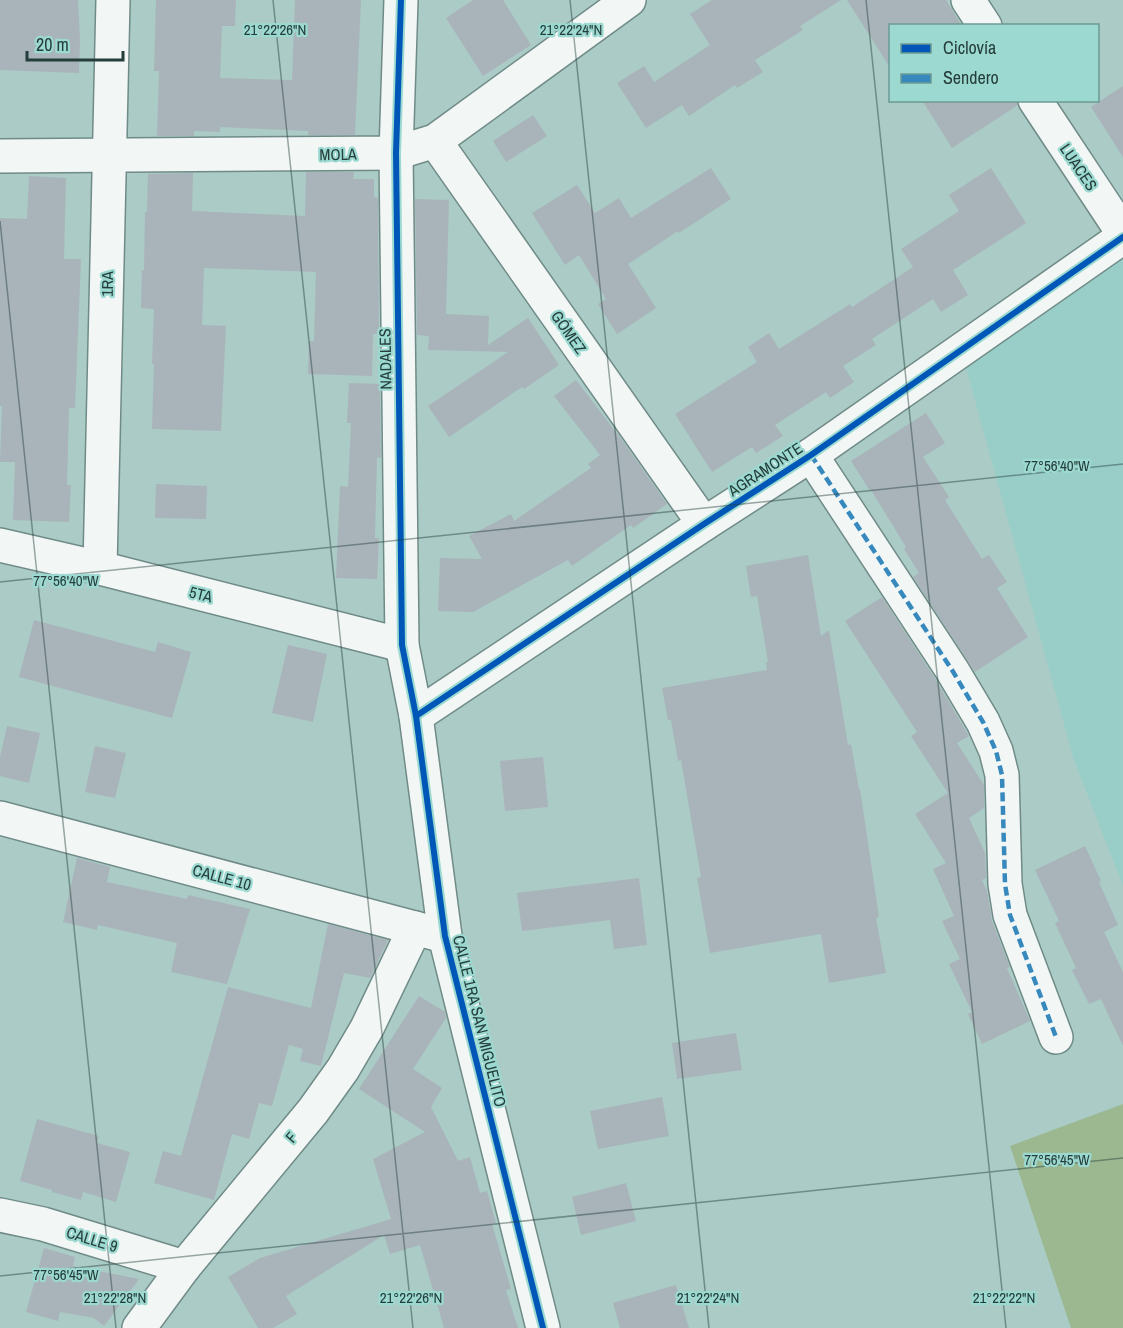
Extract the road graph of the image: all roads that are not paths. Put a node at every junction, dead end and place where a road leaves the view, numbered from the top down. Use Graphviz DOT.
graph roads {
  1 [pos="113,0"];
  2 [pos="401,0"];
  3 [pos="629,0"];
  4 [pos="968,0"];
  5 [pos="984,24"];
  6 [pos="1036,102"];
  7 [pos="435,141"];
  8 [pos="396,153"];
  9 [pos="0,156"];
  10 [pos="110,156"];
  11 [pos="1123,235"];
  12 [pos="811,455"];
  13 [pos="704,524"];
  14 [pos="0,545"];
  15 [pos="100,568"];
  16 [pos="402,645"];
  17 [pos="416,716"];
  18 [pos="0,818"];
  19 [pos="430,932"];
  20 [pos="1056,1037"];
  21 [pos="0,1215"];
  22 [pos="184,1267"];
  23 [pos="139,1328"];
  24 [pos="543,1328"];
  1 -- 10 [label="street, 1RA"];
  2 -- 8 [label="street, NADALES"];
  3 -- 7 [label="street, MOLA"];
  4 -- 5 [label="street"];
  6 -- 11 [label="street, LUACES"];
  7 -- 8 [label="street, MOLA"];
  7 -- 13 [label="street, GÓMEZ"];
  8 -- 10 [label="street, MOLA"];
  8 -- 16 [label="street, NADALES"];
  9 -- 10 [label="street, MOLA"];
  10 -- 15 [label="street, 1RA"];
  11 -- 12 [label="street, AGRAMONTE"];
  12 -- 13 [label="street, AGRAMONTE"];
  12 -- 20 [label="street"];
  13 -- 17 [label="street, AGRAMONTE"];
  14 -- 15 [label="street, 5TA"];
  15 -- 16 [label="street, 5TA"];
  16 -- 17 [label="street, NADALES"];
  17 -- 19 [label="street, CALLE 1RA SAN MIGUELITO"];
  18 -- 19 [label="street, CALLE 10"];
  19 -- 22 [label="street, F"];
  19 -- 24 [label="street, CALLE 1RA SAN MIGUELITO"];
  21 -- 22 [label="street, CALLE 9"];
  22 -- 23 [label="street, F"];
}
